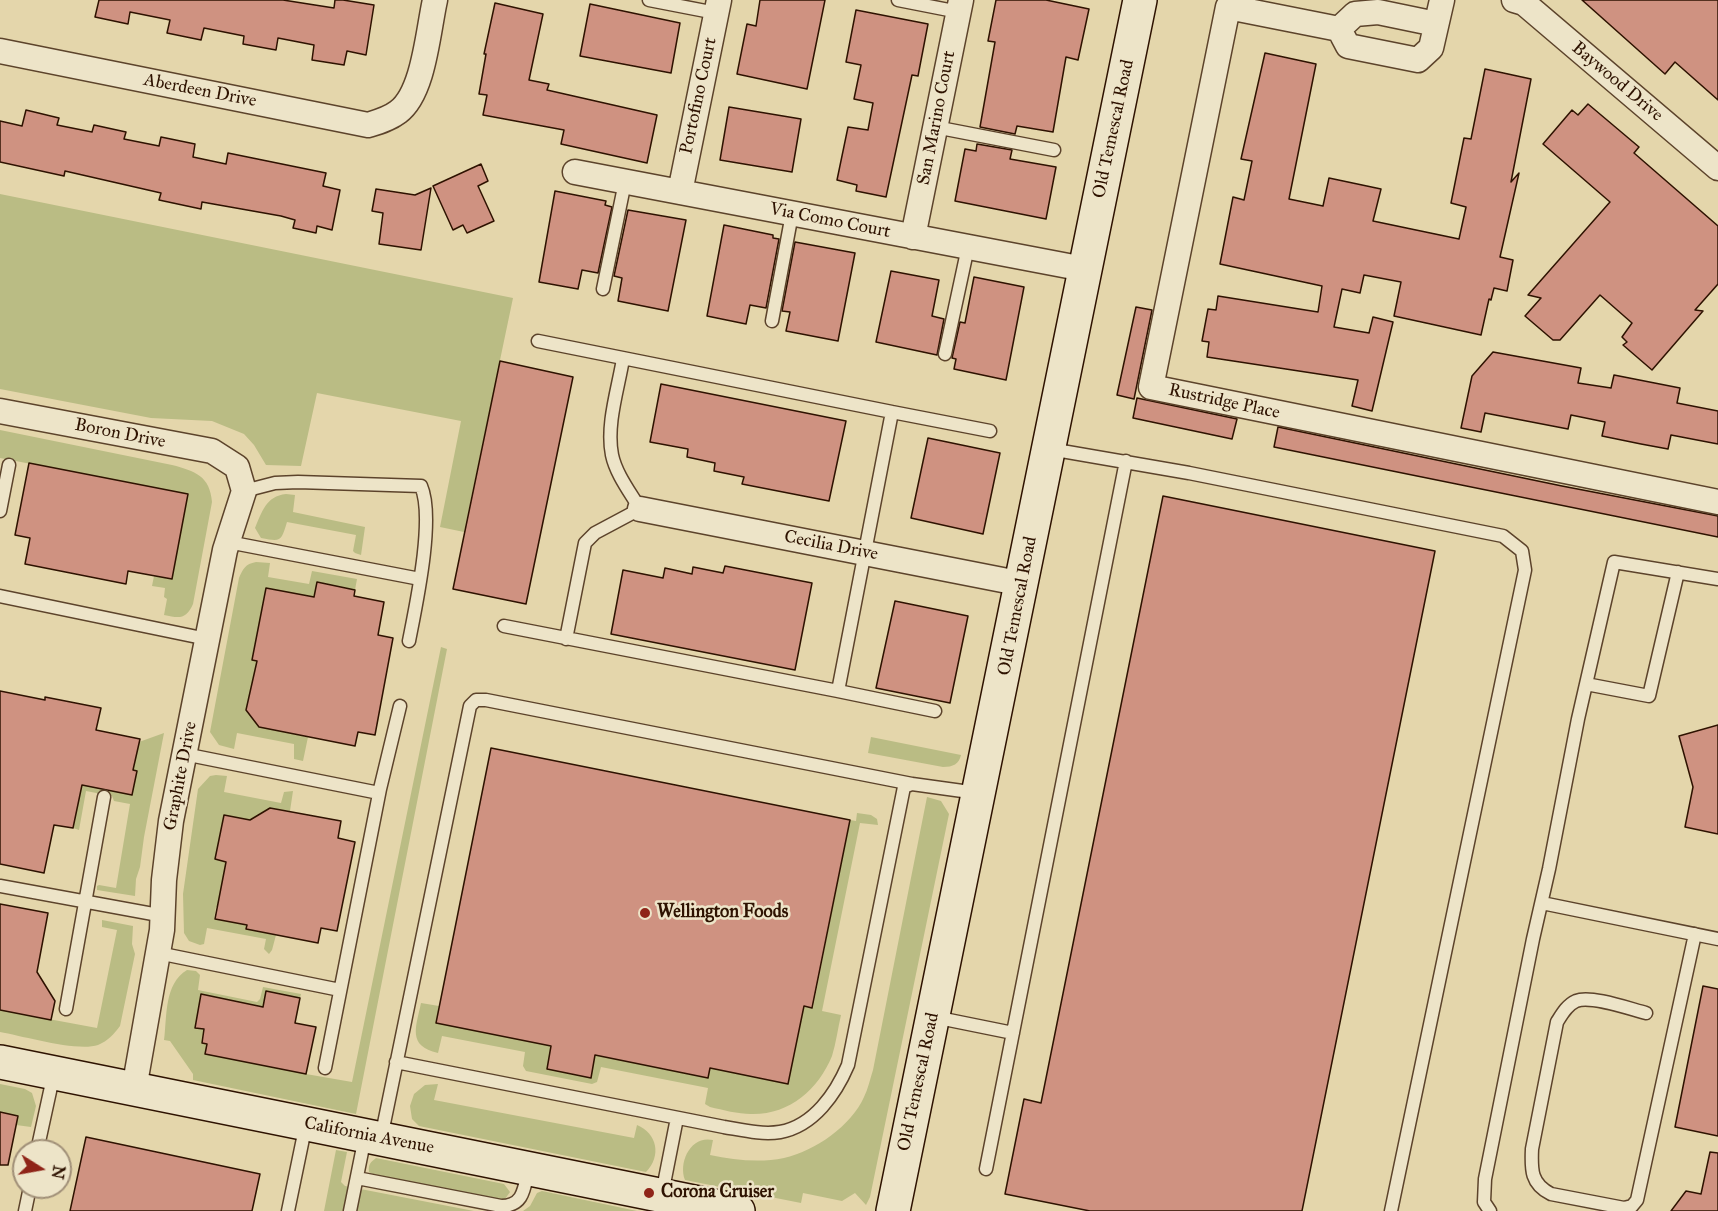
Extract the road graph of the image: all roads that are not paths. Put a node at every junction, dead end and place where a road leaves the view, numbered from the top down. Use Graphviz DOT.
graph roads {
  1 [pos="435,0"];
  2 [pos="649,0"];
  3 [pos="898,0"];
  4 [pos="1140,0"];
  5 [pos="1442,0"];
  6 [pos="1514,0"];
  7 [pos="960,6"];
  8 [pos="718,7"];
  9 [pos="1436,24"];
  10 [pos="1339,29"];
  11 [pos="0,51"];
  12 [pos="935,127"];
  13 [pos="1054,150"];
  14 [pos="1718,168"];
  15 [pos="575,172"];
  16 [pos="625,182"];
  17 [pos="680,192"];
  18 [pos="792,214"];
  19 [pos="913,237"];
  20 [pos="968,247"];
  21 [pos="1084,269"];
  22 [pos="603,289"];
  23 [pos="772,321"];
  24 [pos="538,341"];
  25 [pos="945,354"];
  26 [pos="624,359"];
  27 [pos="0,411"];
  28 [pos="892,412"];
  29 [pos="990,431"];
  30 [pos="1049,449"];
  31 [pos="1126,461"];
  32 [pos="9,465"];
  33 [pos="244,491"];
  34 [pos="1718,502"];
  35 [pos="640,509"];
  36 [pos="0,511"];
  37 [pos="228,542"];
  38 [pos="865,553"];
  39 [pos="1678,573"];
  40 [pos="420,579"];
  41 [pos="1718,579"];
  42 [pos="1023,584"];
  43 [pos="0,596"];
  44 [pos="504,626"];
  45 [pos="207,639"];
  46 [pos="566,639"];
  47 [pos="409,641"];
  48 [pos="1586,684"];
  49 [pos="838,691"];
  50 [pos="400,706"];
  51 [pos="935,711"];
  52 [pos="184,754"];
  53 [pos="912,784"];
  54 [pos="379,793"];
  55 [pos="979,794"];
  56 [pos="104,797"];
  57 [pos="0,886"];
  58 [pos="85,902"];
  59 [pos="1542,903"];
  60 [pos="164,916"];
  61 [pos="1695,934"];
  62 [pos="1718,939"];
  63 [pos="158,953"];
  64 [pos="340,990"];
  65 [pos="66,1009"];
  66 [pos="1646,1013"];
  67 [pos="933,1017"];
  68 [pos="1013,1033"];
  69 [pos="0,1062"];
  70 [pos="396,1062"];
  71 [pos="325,1068"];
  72 [pos="54,1073"];
  73 [pos="134,1089"];
  74 [pos="677,1118"];
  75 [pos="306,1124"];
  76 [pos="373,1137"];
  77 [pos="40,1139"];
  78 [pos="529,1169"];
  79 [pos="986,1169"];
  80 [pos="357,1178"];
  81 [pos="667,1201"];
  82 [pos="288,1211"];
  83 [pos="350,1211"];
  84 [pos="738,1211"];
  85 [pos="893,1211"];
  86 [pos="1391,1211"];
  87 [pos="1490,1211"];
  1 -- 11 [label="street, Aberdeen Drive"];
  2 -- 8 [label="lane"];
  3 -- 7 [label="lane"];
  4 -- 21 [label="street, Old Temescal Road"];
  5 -- 9 [label="street"];
  6 -- 14 [label="street, Baywood Drive"];
  7 -- 12 [label="street, San Marino Court"];
  8 -- 17 [label="street, Portofino Court"];
  9 -- 10 [label="street"];
  9 -- 10 [label="street"];
  10 -- 34 [label="street, Rustridge Place"];
  12 -- 13 [label="lane"];
  12 -- 19 [label="street, San Marino Court"];
  15 -- 16 [label="street, Via Como Court"];
  16 -- 17 [label="street, Via Como Court"];
  16 -- 22 [label="lane"];
  17 -- 18 [label="street, Via Como Court"];
  18 -- 19 [label="street, Via Como Court"];
  18 -- 23 [label="lane"];
  19 -- 20 [label="street, Via Como Court"];
  20 -- 21 [label="street, Via Como Court"];
  20 -- 25 [label="lane"];
  21 -- 30 [label="street, Old Temescal Road"];
  24 -- 26 [label="lane"];
  26 -- 28 [label="lane"];
  26 -- 35 [label="lane"];
  27 -- 33 [label="street, Boron Drive"];
  28 -- 29 [label="lane"];
  28 -- 38 [label="lane"];
  30 -- 31 [label="lane"];
  30 -- 42 [label="street, Old Temescal Road"];
  31 -- 68 [label="lane"];
  31 -- 86 [label="lane"];
  32 -- 36 [label="lane"];
  33 -- 37 [label="street, Graphite Drive"];
  33 -- 40 [label="lane"];
  35 -- 38 [label="street, Cecilia Drive"];
  35 -- 46 [label="lane"];
  37 -- 40 [label="lane"];
  37 -- 45 [label="street, Graphite Drive"];
  38 -- 42 [label="street, Cecilia Drive"];
  38 -- 49 [label="lane"];
  39 -- 41 [label="lane"];
  39 -- 48 [label="lane"];
  39 -- 48 [label="lane"];
  40 -- 47 [label="lane"];
  42 -- 55 [label="street, Old Temescal Road"];
  43 -- 45 [label="lane"];
  44 -- 46 [label="lane"];
  45 -- 52 [label="street, Graphite Drive"];
  46 -- 49 [label="lane"];
  48 -- 59 [label="lane"];
  49 -- 51 [label="lane"];
  50 -- 54 [label="lane"];
  52 -- 54 [label="lane"];
  52 -- 60 [label="street, Graphite Drive"];
  53 -- 55 [label="lane"];
  53 -- 70 [label="lane"];
  53 -- 74 [label="lane"];
  54 -- 64 [label="lane"];
  55 -- 67 [label="street, Old Temescal Road"];
  56 -- 58 [label="lane"];
  57 -- 58 [label="lane"];
  58 -- 60 [label="lane"];
  58 -- 65 [label="lane"];
  59 -- 61 [label="lane"];
  59 -- 87 [label="lane"];
  60 -- 63 [label="street, Graphite Drive"];
  61 -- 62 [label="lane"];
  61 -- 66 [label="lane"];
  63 -- 64 [label="lane"];
  63 -- 73 [label="street, Graphite Drive"];
  64 -- 71 [label="lane"];
  67 -- 68 [label="lane"];
  67 -- 85 [label="street, Old Temescal Road"];
  68 -- 79 [label="lane"];
  69 -- 72 [label="street, California Avenue"];
  70 -- 74 [label="lane"];
  70 -- 76 [label="lane"];
  72 -- 73 [label="street, California Avenue"];
  72 -- 77 [label="lane"];
  73 -- 75 [label="street, California Avenue"];
  74 -- 81 [label="lane"];
  75 -- 76 [label="street, California Avenue"];
  75 -- 82 [label="lane"];
  76 -- 78 [label="street, California Avenue"];
  76 -- 80 [label="lane"];
  78 -- 80 [label="lane"];
  78 -- 81 [label="street, California Avenue"];
  80 -- 83 [label="lane"];
  81 -- 84 [label="street, California Avenue"];
}
